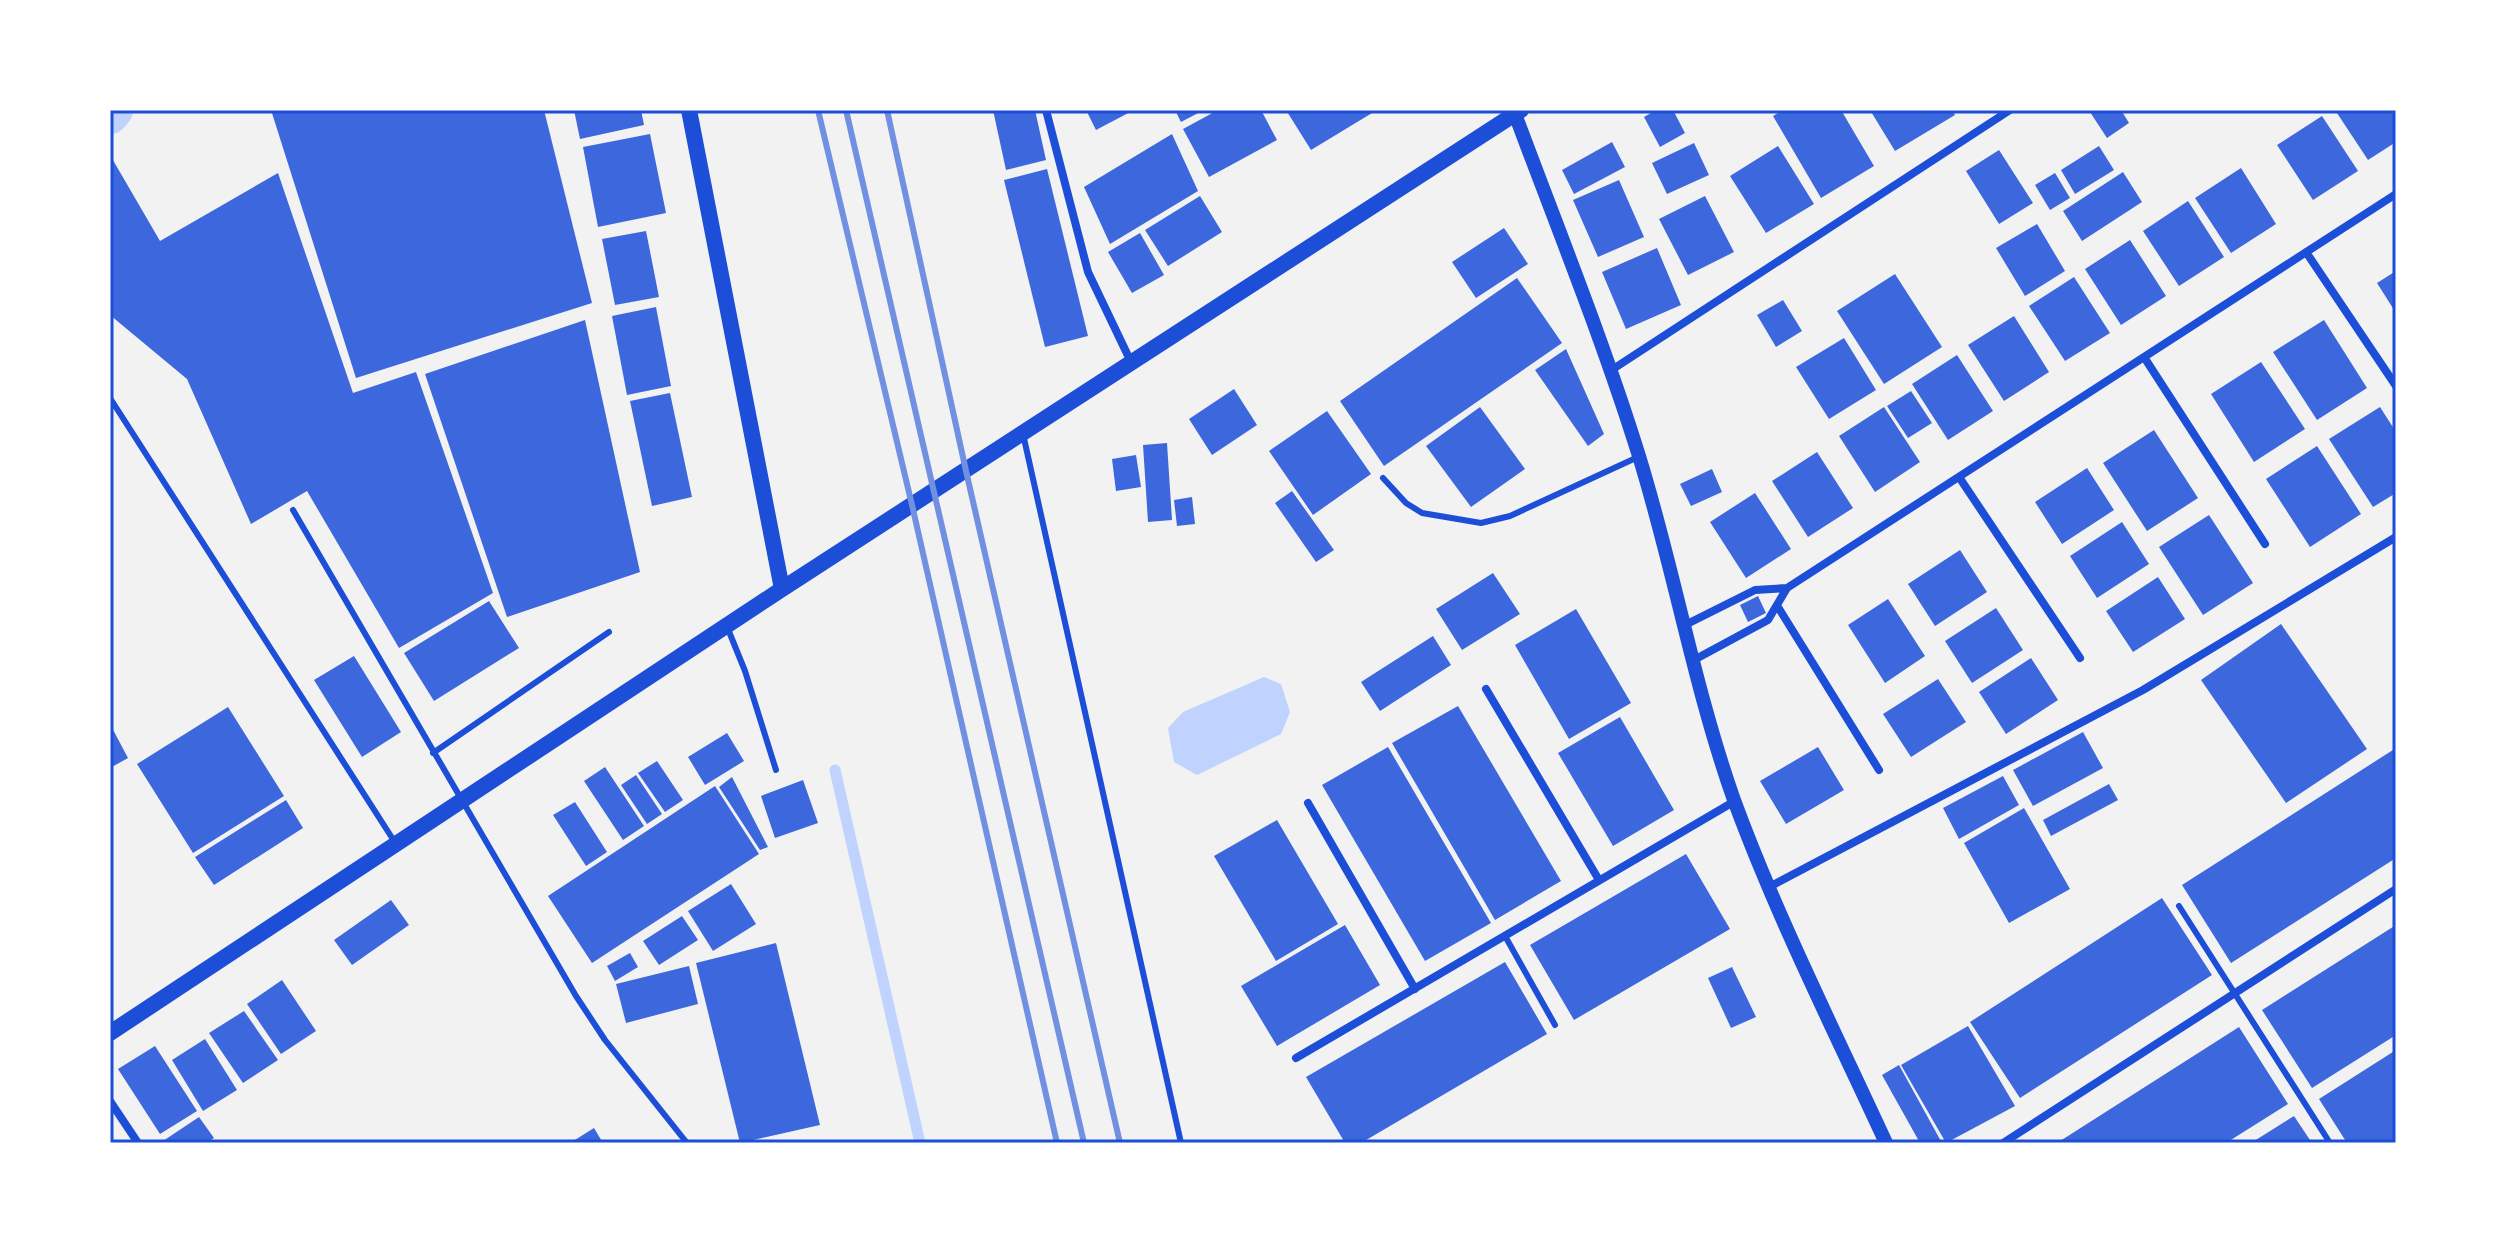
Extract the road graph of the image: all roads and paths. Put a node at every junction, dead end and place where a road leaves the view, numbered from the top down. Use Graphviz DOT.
graph roads {
  1 [pos="689,110"];
  2 [pos="1046,110"];
  3 [pos="2010,110"];
  4 [pos="1518,112"];
  5 [pos="2396,194"];
  6 [pos="2306,252"];
  7 [pos="2144,357"];
  8 [pos="1132,363"];
  9 [pos="1610,371"];
  10 [pos="2396,386"];
  11 [pos="110,398"];
  12 [pos="1023,434"];
  13 [pos="1639,457"];
  14 [pos="1959,477"];
  15 [pos="1383,478"];
  16 [pos="293,510"];
  17 [pos="2396,537"];
  18 [pos="2265,544"];
  19 [pos="1787,588"];
  20 [pos="782,589"];
  21 [pos="1778,607"];
  22 [pos="727,626"];
  23 [pos="1683,626"];
  24 [pos="609,632"];
  25 [pos="2080,658"];
  26 [pos="1692,661"];
  27 [pos="1486,689"];
  28 [pos="433,753"];
  29 [pos="776,770"];
  30 [pos="1879,770"];
  31 [pos="461,801"];
  32 [pos="1735,801"];
  33 [pos="1308,803"];
  34 [pos="396,844"];
  35 [pos="1599,880"];
  36 [pos="1769,887"];
  37 [pos="2396,889"];
  38 [pos="2179,906"];
  39 [pos="1505,936"];
  40 [pos="1415,989"];
  41 [pos="2234,993"];
  42 [pos="1555,1025"];
  43 [pos="110,1033"];
  44 [pos="1296,1058"];
  45 [pos="110,1101"];
  46 [pos="138,1143"];
  47 [pos="687,1143"];
  48 [pos="1181,1143"];
  49 [pos="1886,1143"];
  50 [pos="2003,1143"];
  51 [pos="2330,1143"];
  1 -- 20 [label="main road"];
  2 -- 8 [label="street"];
  3 -- 9 [label="street"];
  4 -- 8 [label="main road"];
  4 -- 9 [label="street"];
  5 -- 6 [label="street"];
  6 -- 7 [label="street"];
  6 -- 10 [label="street"];
  7 -- 14 [label="street"];
  7 -- 18 [label="street"];
  8 -- 12 [label="main road"];
  9 -- 13 [label="street"];
  11 -- 34 [label="lane"];
  12 -- 20 [label="main road"];
  12 -- 48 [label="lane"];
  13 -- 15 [label="lane"];
  13 -- 23 [label="street"];
  14 -- 19 [label="street"];
  14 -- 25 [label="street"];
  16 -- 28 [label="lane"];
  17 -- 36 [label="street"];
  19 -- 21 [label="street"];
  19 -- 23 [label="street"];
  20 -- 22 [label="main road"];
  21 -- 26 [label="street"];
  21 -- 30 [label="street"];
  22 -- 29 [label="lane"];
  22 -- 31 [label="main road"];
  23 -- 26 [label="street"];
  24 -- 28 [label="lane"];
  26 -- 32 [label="street"];
  27 -- 35 [label="street"];
  28 -- 31 [label="lane"];
  31 -- 34 [label="main road"];
  31 -- 47 [label="lane"];
  32 -- 35 [label="street"];
  32 -- 36 [label="street"];
  33 -- 40 [label="street"];
  34 -- 43 [label="main road"];
  35 -- 39 [label="street"];
  36 -- 49 [label="street"];
  37 -- 41 [label="street"];
  38 -- 41 [label="lane"];
  39 -- 40 [label="street"];
  39 -- 42 [label="lane"];
  40 -- 44 [label="street"];
  41 -- 50 [label="street"];
  41 -- 51 [label="lane"];
  45 -- 46 [label="street"];
}
